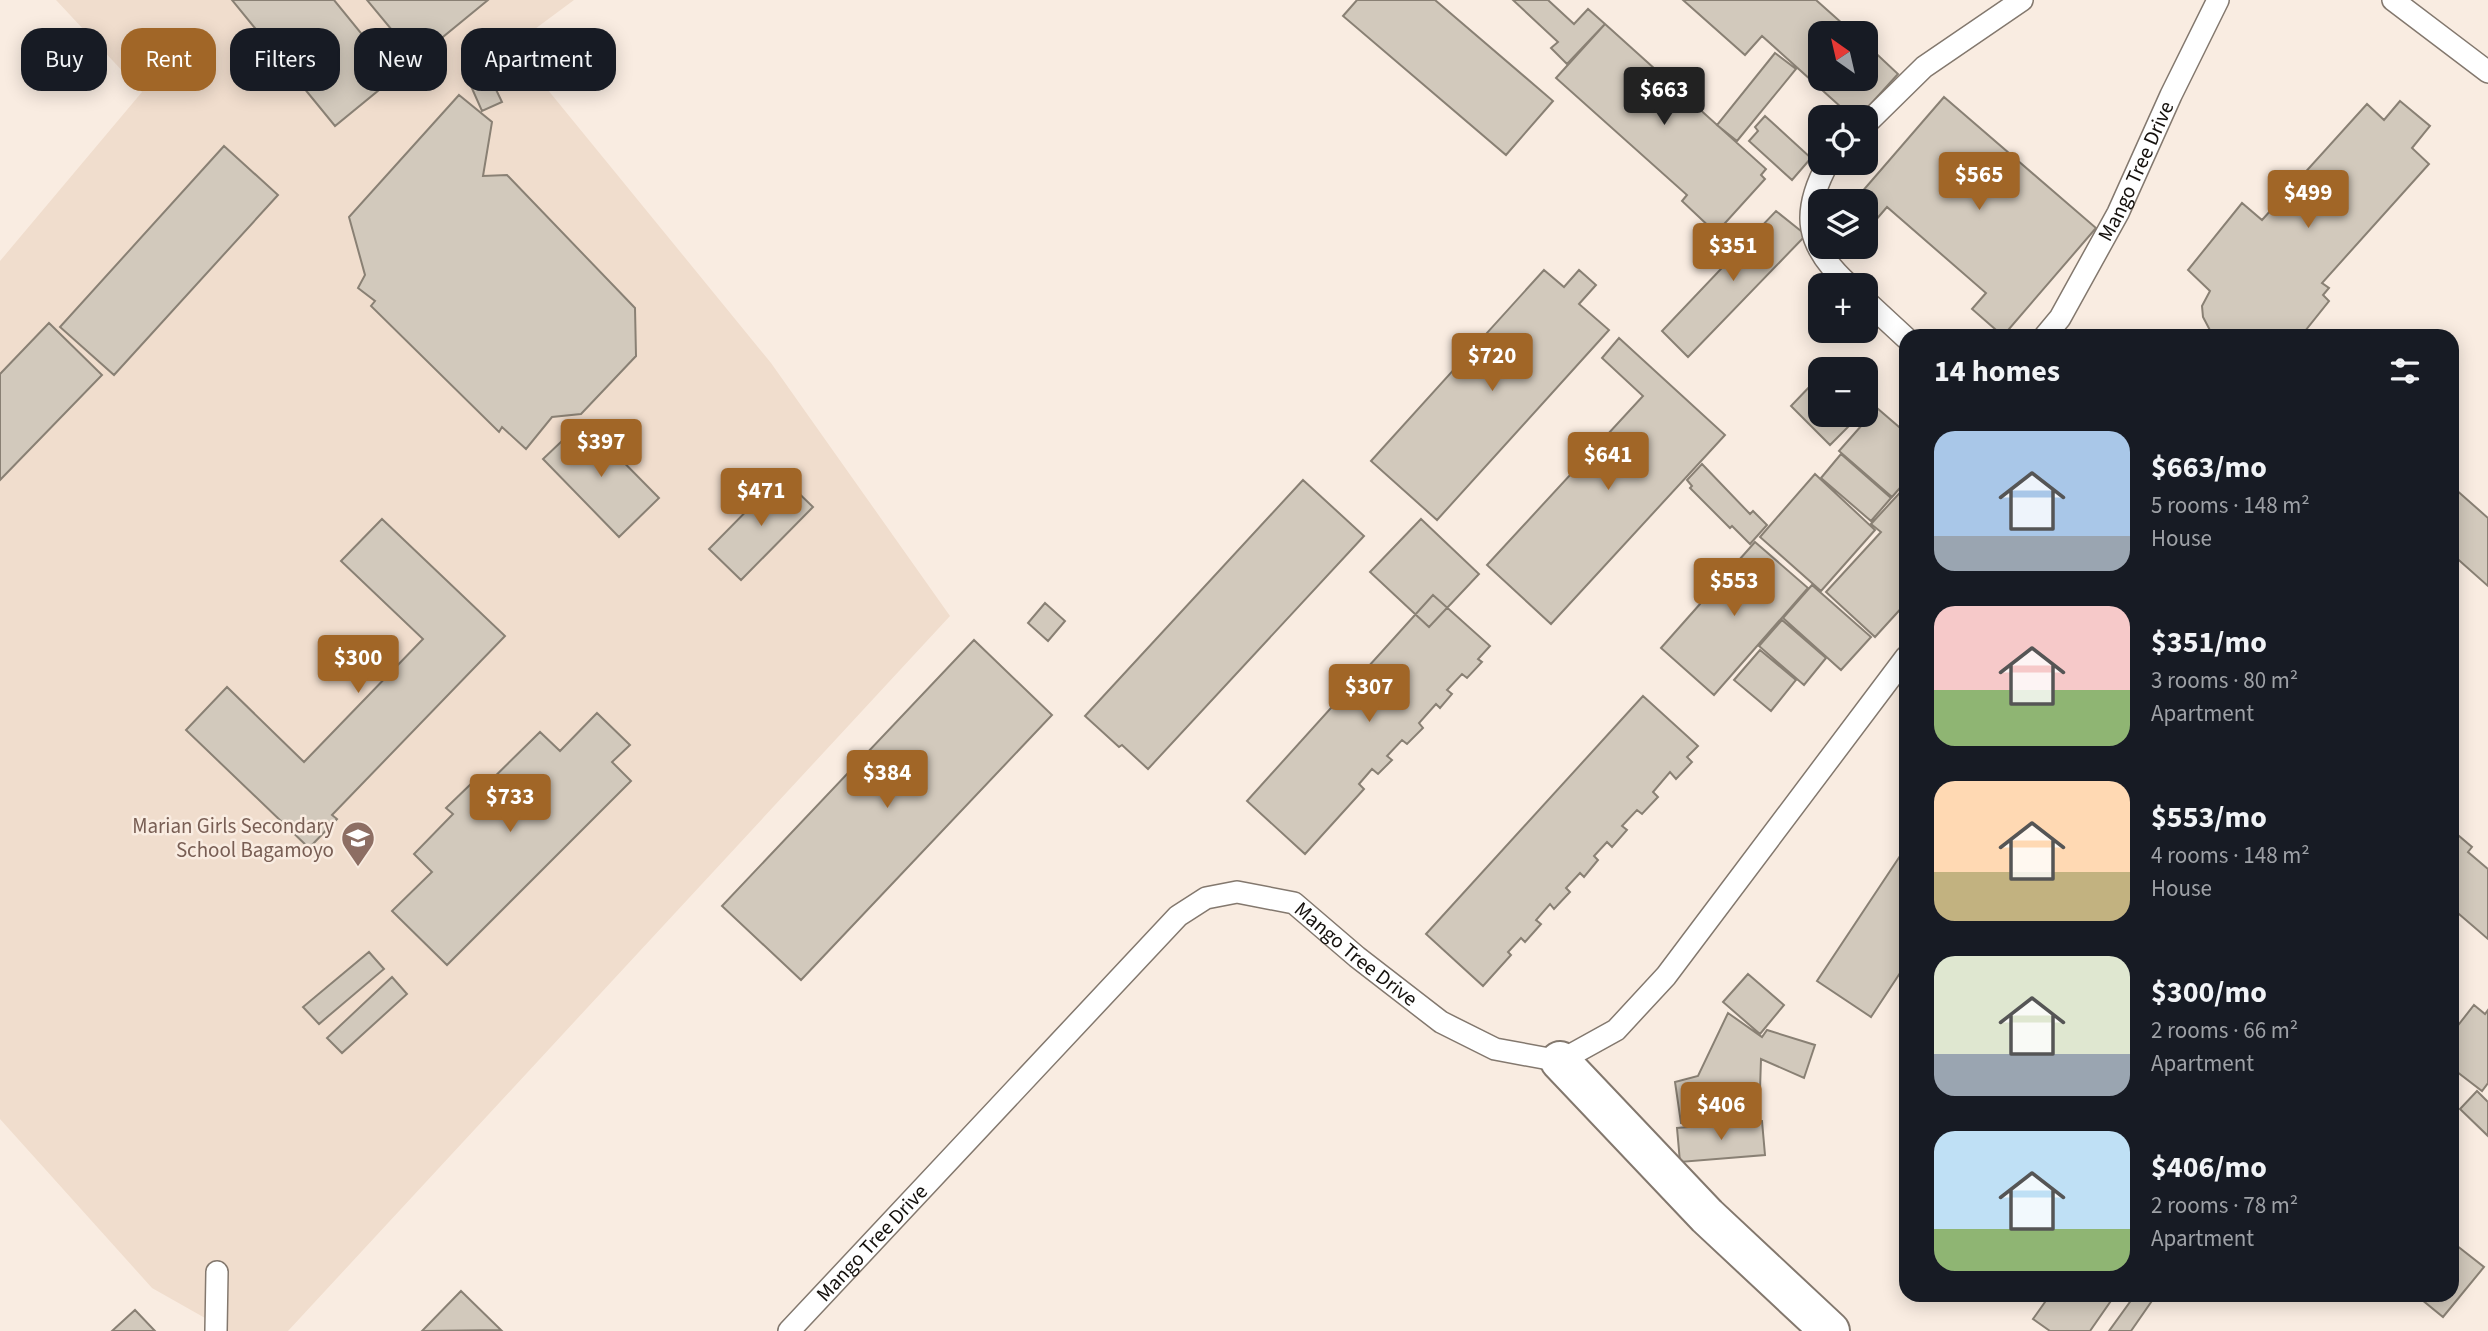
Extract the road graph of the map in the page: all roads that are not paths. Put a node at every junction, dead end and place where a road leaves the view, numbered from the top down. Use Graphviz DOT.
graph roads {
  1 [pos="2022,0"];
  2 [pos="2218,0"];
  3 [pos="2393,0"];
  4 [pos="2488,72"];
  5 [pos="1878,112"];
  6 [pos="1822,175"];
  7 [pos="1836,273"];
  8 [pos="1878,312"];
  9 [pos="2051,329"];
  10 [pos="1899,332"];
  11 [pos="1899,666"];
  12 [pos="1560,1061"];
  13 [pos="217,1272"];
  14 [pos="216,1331"];
  15 [pos="789,1331"];
  16 [pos="1830,1331"];
  1 -- 5 [label="lane"];
  2 -- 9 [label="lane, Mango Tree Drive"];
  3 -- 4 [label="lane"];
  6 -- 7 [label="lane"];
  8 -- 10 [label="lane"];
  11 -- 12 [label="lane"];
  12 -- 15 [label="lane, Mango Tree Drive"];
  12 -- 16 [label="street"];
  13 -- 14 [label="lane"];
}
